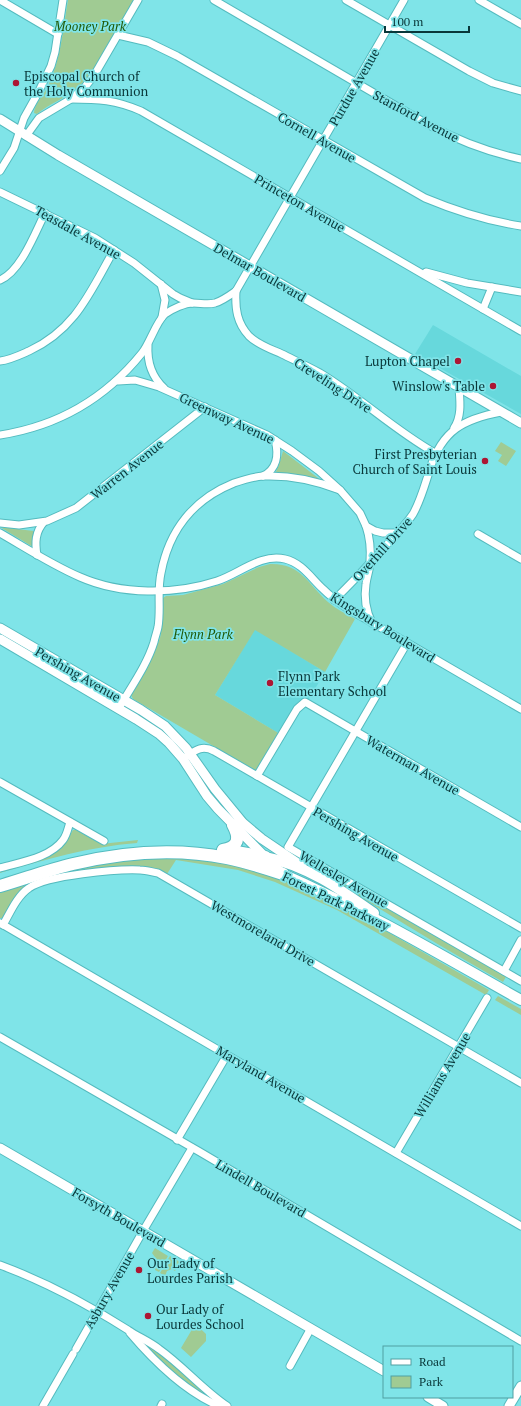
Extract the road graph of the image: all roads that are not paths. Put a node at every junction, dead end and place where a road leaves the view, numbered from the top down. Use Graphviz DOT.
graph roads {
  1 [pos="0,0"];
  2 [pos="63,0"];
  3 [pos="138,0"];
  4 [pos="214,0"];
  5 [pos="346,0"];
  6 [pos="404,0"];
  7 [pos="479,0"];
  8 [pos="521,24"];
  9 [pos="389,26"];
  10 [pos="58,34"];
  11 [pos="118,35"];
  12 [pos="356,83"];
  13 [pos="521,91"];
  14 [pos="71,99"];
  15 [pos="0,119"];
  16 [pos="22,134"];
  17 [pos="323,140"];
  18 [pos="521,159"];
  19 [pos="0,171"];
  20 [pos="0,192"];
  21 [pos="289,198"];
  22 [pos="45,213"];
  23 [pos="521,226"];
  24 [pos="114,250"];
  25 [pos="404,263"];
  26 [pos="250,266"];
  27 [pos="0,280"];
  28 [pos="161,284"];
  29 [pos="492,288"];
  30 [pos="236,292"];
  31 [pos="521,292"];
  32 [pos="193,303"];
  33 [pos="483,309"];
  34 [pos="162,318"];
  35 [pos="521,332"];
  36 [pos="148,345"];
  37 [pos="0,361"];
  38 [pos="118,381"];
  39 [pos="460,388"];
  40 [pos="166,390"];
  41 [pos="205,407"];
  42 [pos="501,412"];
  43 [pos="521,423"];
  44 [pos="453,430"];
  45 [pos="0,435"];
  46 [pos="275,440"];
  47 [pos="436,453"];
  48 [pos="262,476"];
  49 [pos="340,490"];
  50 [pos="44,522"];
  51 [pos="0,523"];
  52 [pos="366,526"];
  53 [pos="0,533"];
  54 [pos="397,533"];
  55 [pos="478,534"];
  56 [pos="38,555"];
  57 [pos="521,559"];
  58 [pos="370,564"];
  59 [pos="158,590"];
  60 [pos="334,600"];
  61 [pos="372,623"];
  62 [pos="0,628"];
  63 [pos="0,639"];
  64 [pos="407,643"];
  65 [pos="121,704"];
  66 [pos="521,709"];
  67 [pos="355,731"];
  68 [pos="187,756"];
  69 [pos="258,776"];
  70 [pos="0,782"];
  71 [pos="310,808"];
  72 [pos="70,822"];
  73 [pos="233,825"];
  74 [pos="521,827"];
  75 [pos="104,841"];
  76 [pos="223,850"];
  77 [pos="265,857"];
  78 [pos="0,868"];
  79 [pos="310,872"];
  80 [pos="283,874"];
  81 [pos="0,878"];
  82 [pos="0,886"];
  83 [pos="1,924"];
  84 [pos="521,928"];
  85 [pos="412,939"];
  86 [pos="521,940"];
  87 [pos="504,970"];
  88 [pos="521,980"];
  89 [pos="488,998"];
  90 [pos="521,1000"];
  91 [pos="0,1037"];
  92 [pos="458,1047"];
  93 [pos="228,1055"];
  94 [pos="521,1083"];
  95 [pos="177,1140"];
  96 [pos="0,1148"];
  97 [pos="192,1148"];
  98 [pos="396,1153"];
  99 [pos="521,1226"];
  100 [pos="143,1231"];
  101 [pos="0,1265"];
  102 [pos="97,1310"];
  103 [pos="311,1328"];
  104 [pos="129,1331"];
  105 [pos="521,1341"];
  106 [pos="290,1366"];
  107 [pos="383,1370"];
  108 [pos="521,1386"];
  109 [pos="430,1398"];
  110 [pos="43,1406"];
  111 [pos="219,1406"];
  112 [pos="227,1406"];
  113 [pos="443,1406"];
  114 [pos="509,1406"];
  1 -- 10 [label="street"];
  2 -- 10 [label="street"];
  3 -- 11 [label="street"];
  4 -- 12 [label="street, Stanford Avenue"];
  5 -- 9 [label="street"];
  6 -- 9 [label="street, Purdue Avenue"];
  7 -- 8 [label="street"];
  9 -- 12 [label="street, Purdue Avenue"];
  9 -- 13 [label="street"];
  10 -- 16 [label="street"];
  11 -- 14 [label="street"];
  11 -- 17 [label="street, Cornell Avenue"];
  12 -- 17 [label="street, Purdue Avenue"];
  12 -- 18 [label="street, Stanford Avenue"];
  14 -- 16 [label="street"];
  14 -- 21 [label="street, Princeton Avenue"];
  15 -- 16 [label="main road, Delmar Boulevard"];
  16 -- 19 [label="street"];
  16 -- 26 [label="main road, Delmar Boulevard"];
  17 -- 21 [label="street, Purdue Avenue"];
  17 -- 23 [label="street, Cornell Avenue"];
  20 -- 22 [label="street, Teasdale Avenue"];
  21 -- 25 [label="street, Princeton Avenue"];
  21 -- 26 [label="street, Purdue Avenue"];
  22 -- 24 [label="street, Teasdale Avenue"];
  22 -- 27 [label="street"];
  24 -- 28 [label="street, Teasdale Avenue"];
  24 -- 37 [label="street"];
  25 -- 29 [label="street"];
  25 -- 33 [label="street, Princeton Avenue"];
  26 -- 30 [label="street, Purdue Avenue"];
  26 -- 39 [label="main road, Delmar Boulevard"];
  28 -- 32 [label="street, Teasdale Avenue"];
  28 -- 34 [label="street"];
  29 -- 31 [label="street"];
  29 -- 33 [label="street"];
  30 -- 32 [label="street"];
  30 -- 47 [label="street, Creveling Drive"];
  32 -- 34 [label="street"];
  33 -- 35 [label="street, Princeton Avenue"];
  34 -- 36 [label="street"];
  36 -- 38 [label="street"];
  36 -- 40 [label="street, Greenway Avenue"];
  38 -- 40 [label="street, Greenway Avenue"];
  38 -- 45 [label="street"];
  39 -- 42 [label="main road, Delmar Boulevard"];
  39 -- 44 [label="street, Overhill Drive"];
  40 -- 41 [label="street, Greenway Avenue"];
  41 -- 46 [label="street, Greenway Avenue"];
  41 -- 50 [label="street, Warren Avenue"];
  42 -- 43 [label="main road, Delmar Boulevard"];
  42 -- 44 [label="street, Overhill Drive"];
  44 -- 47 [label="street, Overhill Drive"];
  46 -- 48 [label="street"];
  46 -- 49 [label="street, Greenway Avenue"];
  47 -- 54 [label="street, Overhill Drive"];
  48 -- 49 [label="street"];
  48 -- 59 [label="street"];
  49 -- 52 [label="street, Greenway Avenue"];
  50 -- 51 [label="street, Warren Avenue"];
  50 -- 56 [label="street"];
  52 -- 54 [label="street"];
  52 -- 58 [label="street, Greenway Avenue"];
  53 -- 56 [label="street, Kingsbury Boulevard"];
  54 -- 58 [label="street, Overhill Drive"];
  55 -- 57 [label="street"];
  56 -- 59 [label="street, Kingsbury Boulevard"];
  58 -- 60 [label="street, Overhill Drive"];
  58 -- 61 [label="street, Greenway Avenue"];
  59 -- 60 [label="street, Kingsbury Boulevard"];
  59 -- 65 [label="street"];
  60 -- 61 [label="street, Kingsbury Boulevard"];
  61 -- 64 [label="street, Kingsbury Boulevard"];
  62 -- 65 [label="main road, Pershing Avenue"];
  63 -- 65 [label="main road, Pershing Avenue"];
  64 -- 66 [label="street, Kingsbury Boulevard"];
  64 -- 67 [label="street, Wellesley Avenue"];
  65 -- 68 [label="main road, Pershing Avenue"];
  67 -- 69 [label="street, Waterman Avenue"];
  67 -- 71 [label="street, Wellesley Avenue"];
  67 -- 74 [label="street, Waterman Avenue"];
  68 -- 69 [label="street, Pershing Avenue"];
  68 -- 73 [label="main road, Pershing Avenue"];
  68 -- 79 [label="main road, Pershing Avenue"];
  69 -- 71 [label="street, Pershing Avenue"];
  70 -- 72 [label="street"];
  71 -- 84 [label="street, Pershing Avenue"];
  71 -- 87 [label="street, Wellesley Avenue"];
  72 -- 75 [label="street"];
  72 -- 78 [label="street"];
  73 -- 76 [label="highway"];
  73 -- 77 [label="main road, Pershing Avenue"];
  76 -- 77 [label="highway, Forest Park Parkway"];
  76 -- 81 [label="highway, Forest Park Parkway"];
  77 -- 79 [label="main road, Forest Park Parkway"];
  77 -- 80 [label="main road, Pershing Avenue"];
  79 -- 85 [label="main road, Forest Park Parkway"];
  80 -- 82 [label="highway, Forest Park Parkway"];
  80 -- 85 [label="main road, Forest Park Parkway"];
  83 -- 92 [label="street, Westmoreland Drive"];
  83 -- 93 [label="street, Maryland Avenue"];
  85 -- 90 [label="main road, Forest Park Parkway"];
  86 -- 87 [label="street"];
  87 -- 88 [label="street, Wellesley Avenue"];
  89 -- 92 [label="street, Williams Avenue"];
  91 -- 95 [label="street, Lindell Boulevard"];
  92 -- 94 [label="street, Westmoreland Drive"];
  92 -- 98 [label="street, Williams Avenue"];
  93 -- 95 [label="street"];
  93 -- 98 [label="street, Maryland Avenue"];
  95 -- 97 [label="street, Lindell Boulevard"];
  96 -- 100 [label="main road, Forsyth Boulevard"];
  97 -- 100 [label="street, Asbury Avenue"];
  97 -- 105 [label="street, Lindell Boulevard"];
  98 -- 99 [label="street, Maryland Avenue"];
  100 -- 102 [label="street, Asbury Avenue"];
  100 -- 103 [label="main road, Forsyth Boulevard"];
  101 -- 102 [label="street"];
  102 -- 104 [label="street"];
  102 -- 110 [label="street, Asbury Avenue"];
  103 -- 106 [label="street"];
  103 -- 107 [label="main road, Forsyth Boulevard"];
  104 -- 111 [label="street"];
  104 -- 112 [label="street"];
  108 -- 114 [label="main road"];
  109 -- 113 [label="main road"];
}
